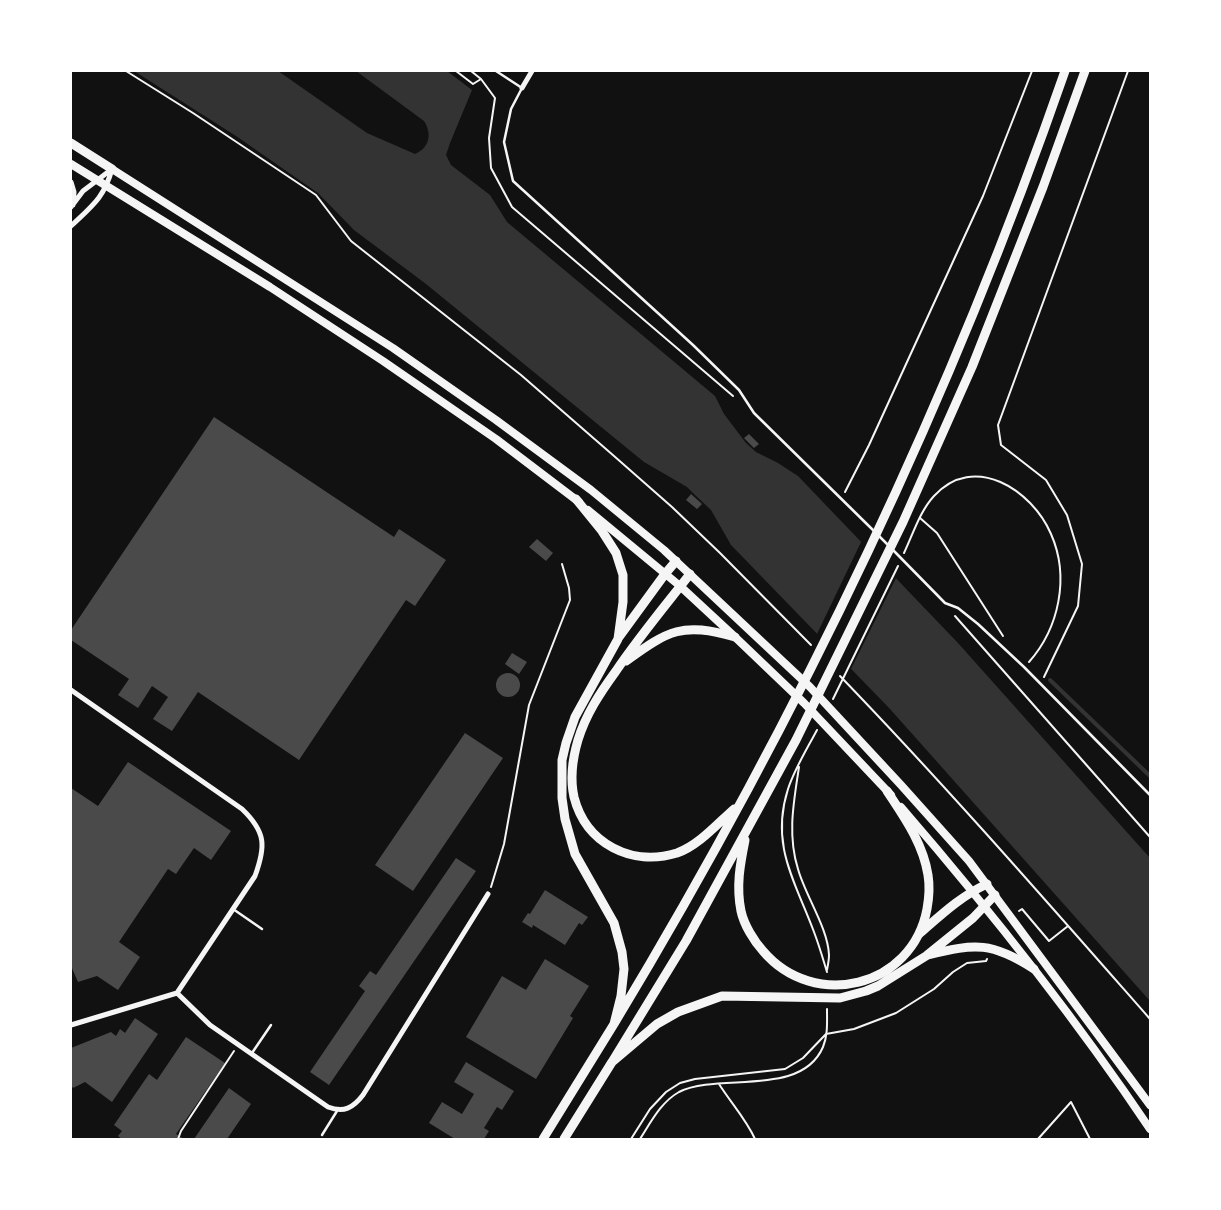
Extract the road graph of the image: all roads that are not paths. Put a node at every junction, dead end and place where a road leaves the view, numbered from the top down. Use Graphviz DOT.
graph roads {
  1 [pos="496,71"];
  2 [pos="532,71"];
  3 [pos="1065,71"];
  4 [pos="1085,71"];
  5 [pos="522,88"];
  6 [pos="71,143"];
  7 [pos="71,164"];
  8 [pos="112,169"];
  9 [pos="96,180"];
  10 [pos="71,182"];
  11 [pos="107,186"];
  12 [pos="72,206"];
  13 [pos="71,226"];
  14 [pos="576,499"];
  15 [pos="676,561"];
  16 [pos="665,574"];
  17 [pos="690,574"];
  18 [pos="680,586"];
  19 [pos="735,637"];
  20 [pos="618,639"];
  21 [pos="620,665"];
  22 [pos="71,690"];
  23 [pos="887,791"];
  24 [pos="1150,795"];
  25 [pos="740,804"];
  26 [pos="746,833"];
  27 [pos="987,884"];
  28 [pos="973,891"];
  29 [pos="488,894"];
  30 [pos="995,895"];
  31 [pos="985,906"];
  32 [pos="233,909"];
  33 [pos="262,929"];
  34 [pos="919,935"];
  35 [pos="926,956"];
  36 [pos="1034,969"];
  37 [pos="177,993"];
  38 [pos="614,1024"];
  39 [pos="71,1025"];
  40 [pos="271,1025"];
  41 [pos="251,1054"];
  42 [pos="612,1062"];
  43 [pos="1150,1105"];
  44 [pos="337,1111"];
  45 [pos="1150,1129"];
  46 [pos="322,1135"];
  47 [pos="543,1139"];
  48 [pos="564,1139"];
  1 -- 5 [label="lane"];
  2 -- 5 [label="street"];
  3 -- 25 [label="main road"];
  4 -- 26 [label="main road"];
  5 -- 24 [label="lane"];
  6 -- 8 [label="main road"];
  7 -- 9 [label="main road"];
  8 -- 9 [label="street"];
  8 -- 11 [label="street"];
  8 -- 15 [label="main road"];
  9 -- 11 [label="main road"];
  9 -- 12 [label="street"];
  10 -- 12 [label="street"];
  11 -- 13 [label="street"];
  11 -- 14 [label="main road"];
  14 -- 16 [label="main road"];
  14 -- 20 [label="main road"];
  15 -- 16 [label="main road"];
  15 -- 17 [label="main road"];
  16 -- 18 [label="main road"];
  16 -- 20 [label="main road"];
  17 -- 18 [label="main road"];
  17 -- 27 [label="main road"];
  18 -- 19 [label="main road"];
  18 -- 21 [label="main road"];
  19 -- 21 [label="main road"];
  19 -- 23 [label="main road"];
  20 -- 38 [label="main road"];
  21 -- 25 [label="main road"];
  22 -- 32 [label="street"];
  23 -- 28 [label="main road"];
  23 -- 34 [label="main road"];
  25 -- 38 [label="main road"];
  26 -- 34 [label="main road"];
  26 -- 42 [label="main road"];
  27 -- 28 [label="main road"];
  27 -- 30 [label="main road"];
  28 -- 31 [label="main road"];
  28 -- 34 [label="main road"];
  29 -- 44 [label="street"];
  30 -- 31 [label="main road"];
  30 -- 43 [label="main road"];
  31 -- 35 [label="main road"];
  31 -- 36 [label="main road"];
  32 -- 33 [label="lane"];
  32 -- 37 [label="street"];
  35 -- 36 [label="main road"];
  35 -- 42 [label="main road"];
  36 -- 45 [label="main road"];
  37 -- 39 [label="street"];
  37 -- 41 [label="street"];
  38 -- 47 [label="main road"];
  40 -- 41 [label="lane"];
  41 -- 44 [label="street"];
  42 -- 48 [label="main road"];
  44 -- 46 [label="lane"];
}
